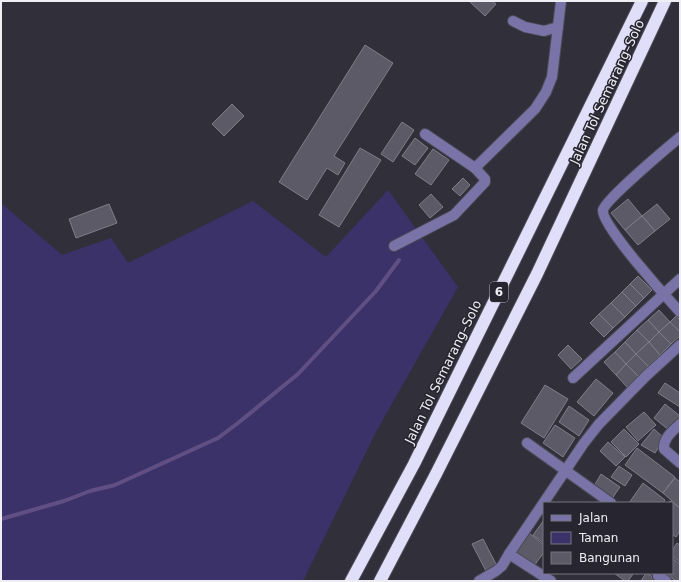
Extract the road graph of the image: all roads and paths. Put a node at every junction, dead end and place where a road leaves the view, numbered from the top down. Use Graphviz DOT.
graph roads {
  1 [pos="561,1"];
  2 [pos="642,1"];
  3 [pos="665,1"];
  4 [pos="512,21"];
  5 [pos="558,27"];
  6 [pos="425,134"];
  7 [pos="680,137"];
  8 [pos="479,173"];
  9 [pos="394,246"];
  10 [pos="680,280"];
  11 [pos="664,295"];
  12 [pos="680,312"];
  13 [pos="680,345"];
  14 [pos="572,378"];
  15 [pos="680,424"];
  16 [pos="527,443"];
  17 [pos="680,463"];
  18 [pos="566,470"];
  19 [pos="544,502"];
  20 [pos="610,502"];
  21 [pos="543,504"];
  22 [pos="509,554"];
  23 [pos="351,581"];
  24 [pos="380,581"];
  25 [pos="479,581"];
  26 [pos="551,581"];
  1 -- 5 [label="street"];
  2 -- 23 [label="highway, Jalan Tol Semarang–Solo / 6"];
  3 -- 24 [label="highway, Jalan Tol Semarang–Solo / 6"];
  4 -- 5 [label="street"];
  5 -- 8 [label="street"];
  6 -- 8 [label="street"];
  7 -- 11 [label="street"];
  8 -- 9 [label="street"];
  10 -- 11 [label="street"];
  11 -- 12 [label="street"];
  11 -- 14 [label="street"];
  13 -- 18 [label="street"];
  15 -- 17 [label="street"];
  16 -- 18 [label="street"];
  18 -- 19 [label="street"];
  18 -- 20 [label="street"];
  21 -- 22 [label="street"];
  22 -- 25 [label="street"];
  22 -- 26 [label="street"];
}
